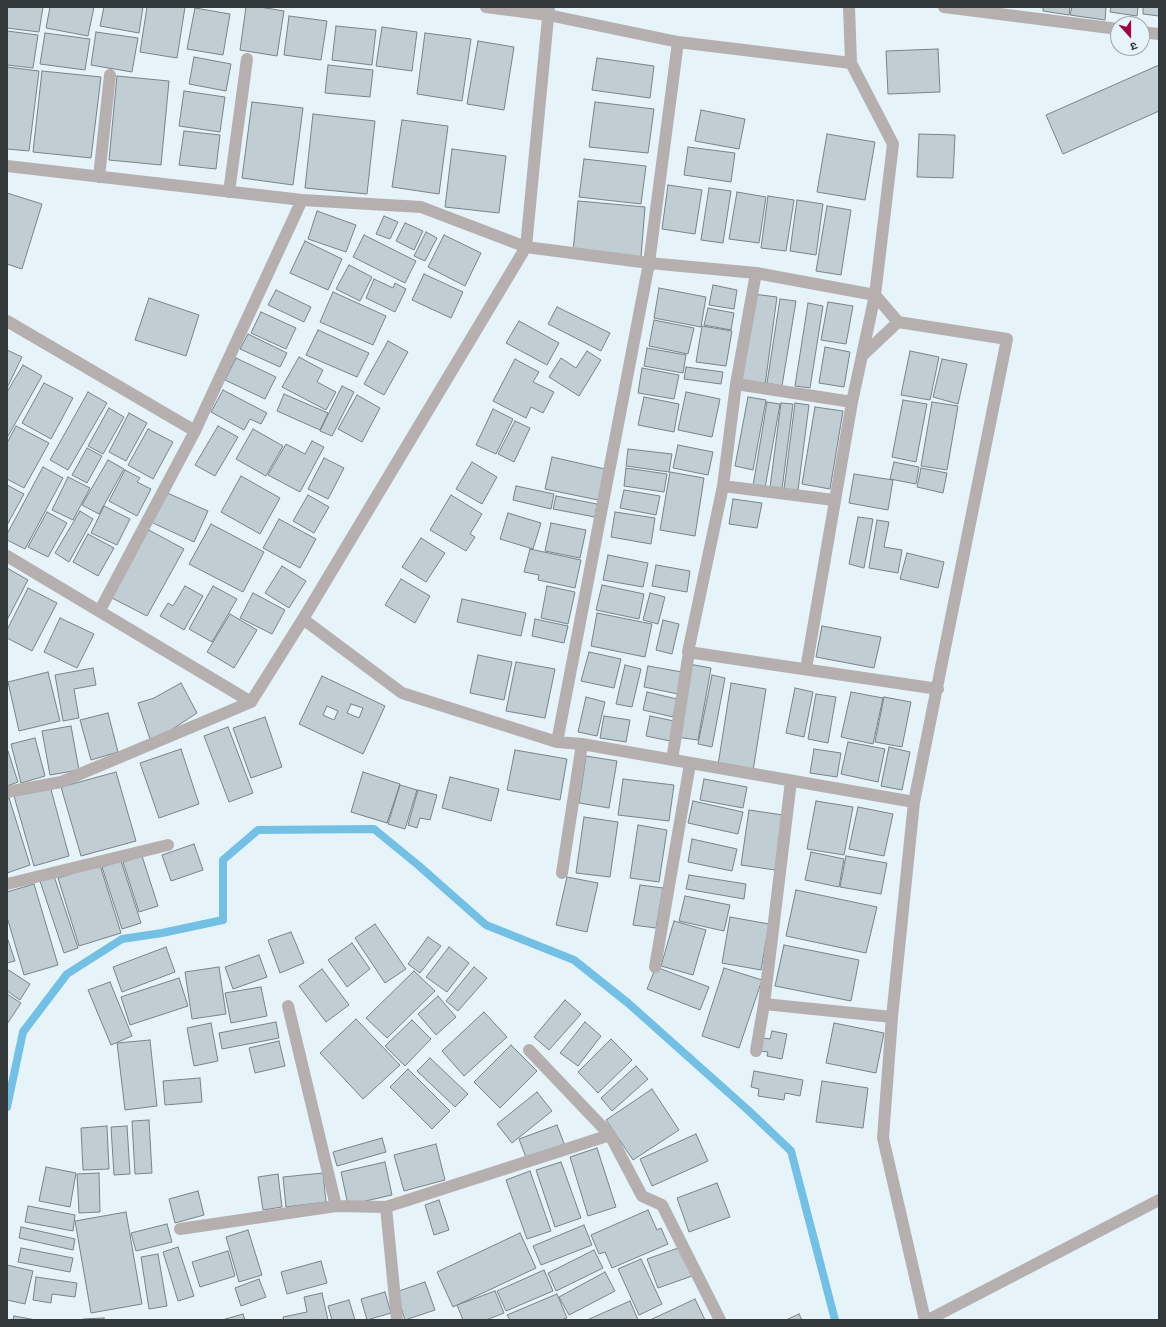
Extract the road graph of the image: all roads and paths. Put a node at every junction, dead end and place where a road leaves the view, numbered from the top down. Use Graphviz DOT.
graph roads {
  1 [pos="486,7"];
  2 [pos="849,7"];
  3 [pos="944,7"];
  4 [pos="549,11"];
  5 [pos="1110,28"];
  6 [pos="678,42"];
  7 [pos="247,59"];
  8 [pos="851,64"];
  9 [pos="110,75"];
  10 [pos="7,166"];
  11 [pos="99,177"];
  12 [pos="229,192"];
  13 [pos="302,200"];
  14 [pos="526,247"];
  15 [pos="649,263"];
  16 [pos="756,273"];
  17 [pos="875,295"];
  18 [pos="7,321"];
  19 [pos="898,322"];
  20 [pos="862,356"];
  21 [pos="736,384"];
  22 [pos="852,402"];
  23 [pos="195,431"];
  24 [pos="723,486"];
  25 [pos="834,500"];
  26 [pos="7,556"];
  27 [pos="100,610"];
  28 [pos="303,619"];
  29 [pos="689,652"];
  30 [pos="806,669"];
  31 [pos="938,689"];
  32 [pos="251,702"];
  33 [pos="557,742"];
  34 [pos="582,744"];
  35 [pos="672,760"];
  36 [pos="690,764"];
  37 [pos="791,782"];
  38 [pos="7,792"];
  39 [pos="914,802"];
  40 [pos="168,845"];
  41 [pos="562,873"];
  42 [pos="7,884"];
  43 [pos="655,967"];
  44 [pos="764,1004"];
  45 [pos="288,1006"];
  46 [pos="892,1017"];
  47 [pos="529,1050"];
  48 [pos="756,1051"];
  49 [pos="610,1135"];
  50 [pos="1159,1200"];
  51 [pos="336,1206"];
  52 [pos="386,1207"];
  53 [pos="180,1229"];
  54 [pos="396,1320"];
  55 [pos="720,1320"];
  56 [pos="925,1320"];
  57 [pos="928,1320"];
  1 -- 4 [label="street"];
  2 -- 8 [label="street"];
  3 -- 5 [label="street"];
  4 -- 6 [label="street"];
  4 -- 14 [label="street"];
  6 -- 8 [label="street"];
  6 -- 15 [label="street"];
  7 -- 12 [label="street"];
  8 -- 17 [label="street"];
  9 -- 11 [label="street"];
  10 -- 11 [label="street"];
  11 -- 12 [label="street"];
  12 -- 13 [label="street"];
  13 -- 14 [label="street"];
  13 -- 23 [label="street"];
  14 -- 15 [label="street"];
  14 -- 28 [label="street"];
  15 -- 16 [label="street"];
  15 -- 33 [label="street"];
  16 -- 17 [label="street"];
  16 -- 21 [label="street"];
  17 -- 19 [label="street"];
  17 -- 20 [label="street"];
  18 -- 23 [label="street"];
  19 -- 20 [label="street"];
  19 -- 31 [label="street"];
  20 -- 22 [label="street"];
  21 -- 22 [label="street"];
  21 -- 24 [label="street"];
  22 -- 25 [label="street"];
  23 -- 27 [label="street"];
  24 -- 25 [label="street"];
  24 -- 29 [label="street"];
  25 -- 30 [label="street"];
  26 -- 27 [label="street"];
  27 -- 32 [label="street"];
  28 -- 32 [label="street"];
  28 -- 33 [label="street"];
  29 -- 30 [label="street"];
  29 -- 35 [label="street"];
  30 -- 31 [label="street"];
  31 -- 39 [label="street"];
  32 -- 38 [label="street"];
  33 -- 34 [label="street"];
  34 -- 35 [label="street"];
  34 -- 41 [label="street"];
  35 -- 36 [label="street"];
  36 -- 37 [label="street"];
  36 -- 43 [label="street"];
  37 -- 39 [label="street"];
  37 -- 44 [label="street"];
  39 -- 46 [label="street"];
  40 -- 42 [label="street"];
  44 -- 46 [label="street"];
  44 -- 48 [label="street"];
  45 -- 51 [label="street"];
  46 -- 56 [label="street"];
  47 -- 49 [label="street"];
  49 -- 52 [label="street"];
  49 -- 55 [label="street"];
  50 -- 57 [label="street"];
  51 -- 52 [label="street"];
  51 -- 53 [label="street"];
  52 -- 54 [label="street"];
}
